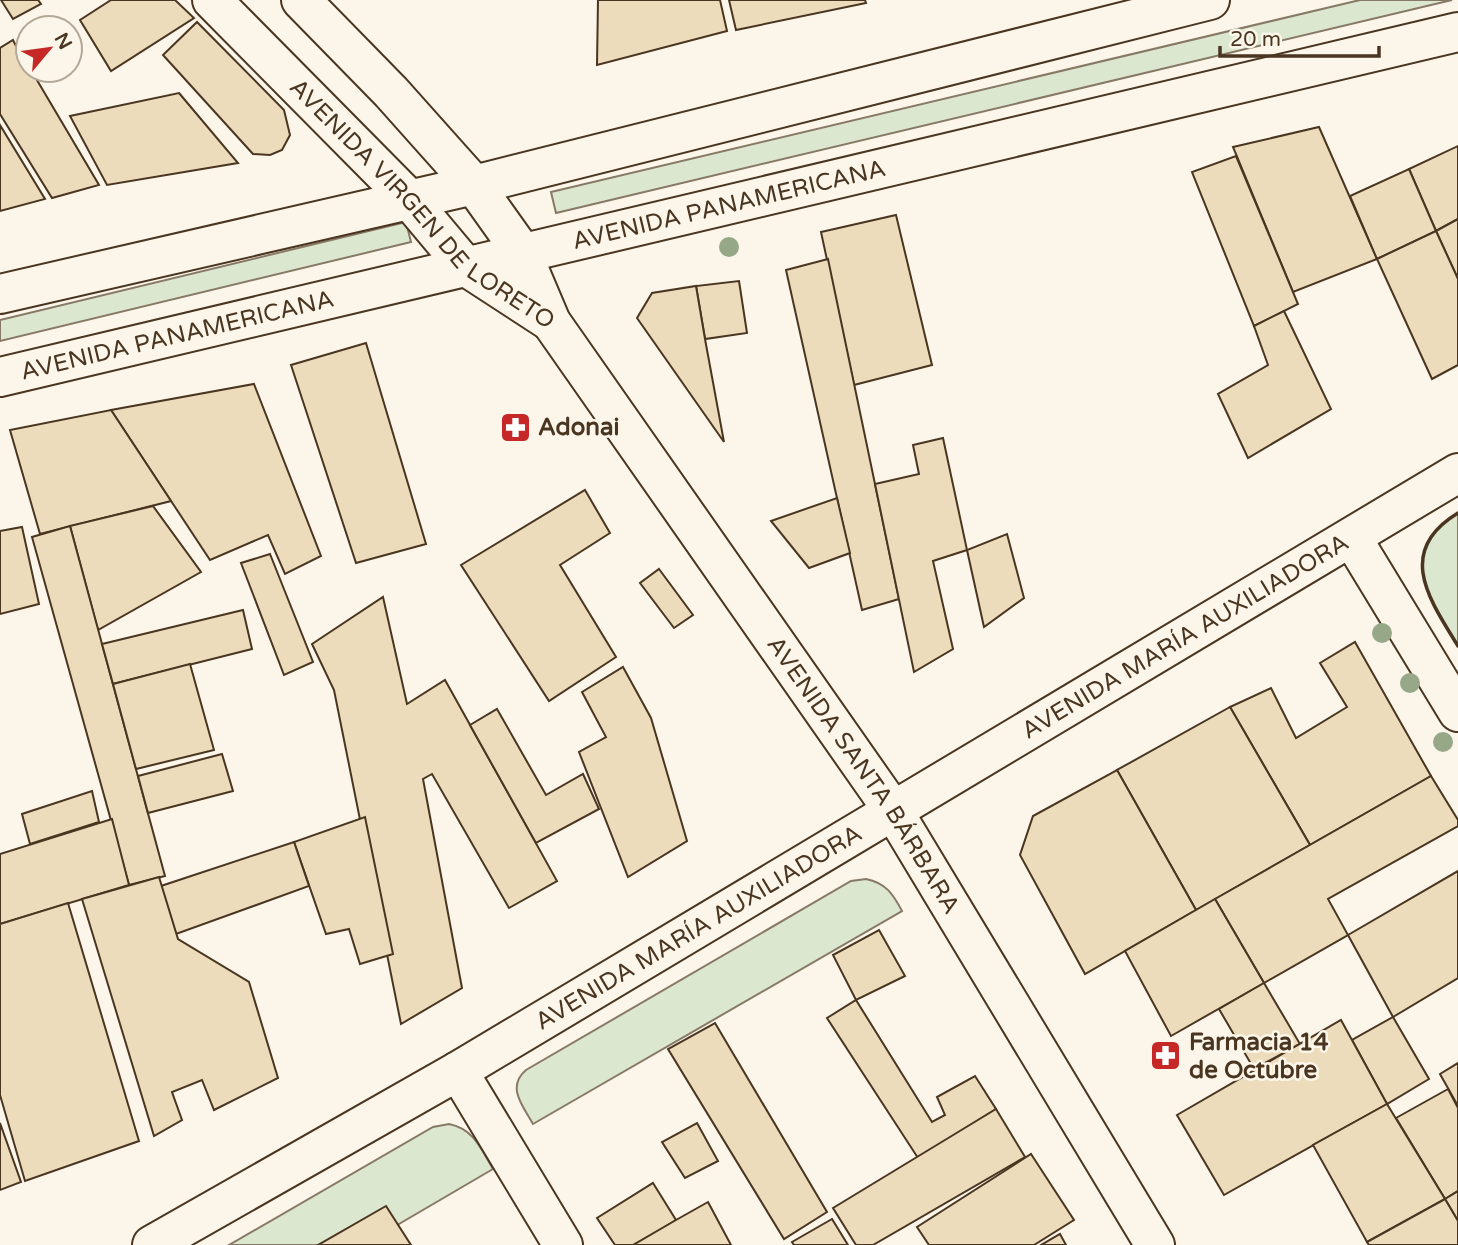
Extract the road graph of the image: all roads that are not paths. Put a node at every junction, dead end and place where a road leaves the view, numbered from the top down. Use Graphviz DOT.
graph roads {
  1 [pos="212,0"];
  2 [pos="301,0"];
  3 [pos="1210,0"];
  4 [pos="1458,32"];
  5 [pos="474,185"];
  6 [pos="408,198"];
  7 [pos="521,251"];
  8 [pos="465,266"];
  9 [pos="0,294"];
  10 [pos="551,322"];
  11 [pos="0,377"];
  12 [pos="1458,473"];
  13 [pos="1352,538"];
  14 [pos="1458,712"];
  15 [pos="894,812"];
  16 [pos="458,1071"];
  17 [pos="152,1245"];
  18 [pos="563,1245"];
  19 [pos="1155,1245"];
  1 -- 6 [label="main road, AVENIDA VIRGEN DE LORETO"];
  2 -- 5 [label="main road, AVENIDA VIRGEN DE LORETO"];
  3 -- 5 [label="main road"];
  4 -- 7 [label="main road, AVENIDA PANAMERICANA"];
  5 -- 6 [label="main road"];
  5 -- 7 [label="main road, AVENIDA VIRGEN DE LORETO"];
  6 -- 8 [label="main road, AVENIDA VIRGEN DE LORETO"];
  6 -- 9 [label="main road"];
  7 -- 8 [label="main road, AVENIDA PANAMERICANA"];
  7 -- 10 [label="main road, AVENIDA VIRGEN DE LORETO"];
  8 -- 10 [label="main road, AVENIDA VIRGEN DE LORETO"];
  8 -- 11 [label="main road, AVENIDA PANAMERICANA"];
  10 -- 15 [label="main road, AVENIDA SANTA BÁRBARA"];
  12 -- 13 [label="main road, AVENIDA MARÍA AUXILIADORA"];
  13 -- 14 [label="main road"];
  13 -- 15 [label="main road, AVENIDA MARÍA AUXILIADORA"];
  15 -- 16 [label="main road, AVENIDA MARÍA AUXILIADORA"];
  15 -- 19 [label="main road, AVENIDA SANTA BÁRBARA"];
  16 -- 17 [label="main road, AVENIDA MARÍA AUXILIADORA"];
  16 -- 18 [label="main road"];
}
